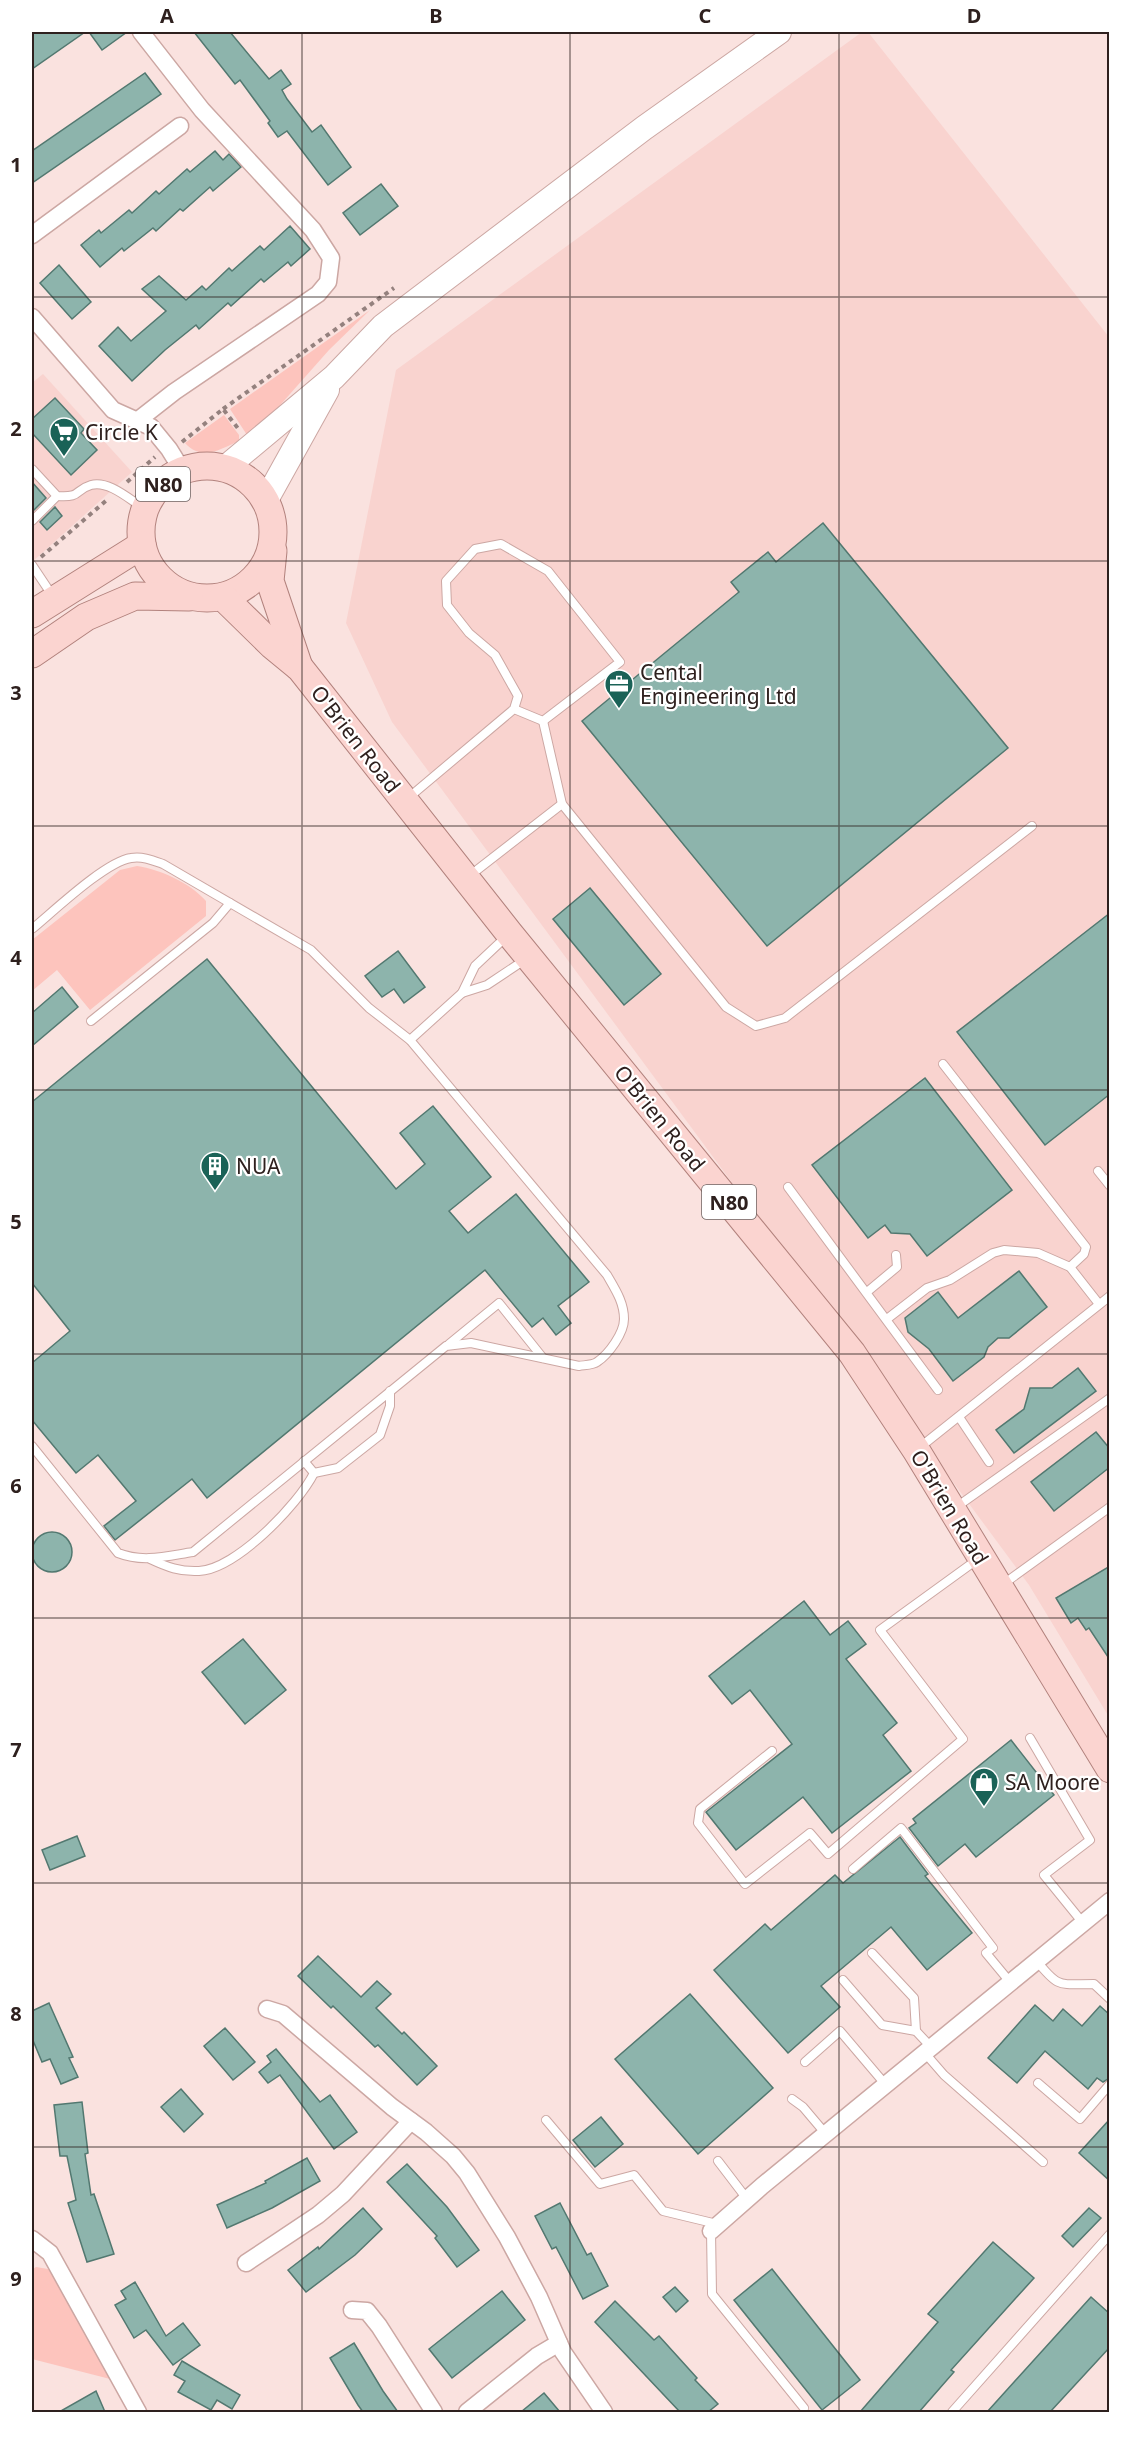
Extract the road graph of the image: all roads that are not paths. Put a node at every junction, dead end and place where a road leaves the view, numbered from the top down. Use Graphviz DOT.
graph roads {
  1 [pos="141,32"];
  2 [pos="779,32"];
  3 [pos="180,126"];
  4 [pos="32,235"];
  5 [pos="32,317"];
  6 [pos="334,377"];
  7 [pos="137,421"];
  8 [pos="175,459"];
  9 [pos="225,468"];
  10 [pos="32,469"];
  11 [pos="57,496"];
  12 [pos="266,500"];
  13 [pos="145,509"];
  14 [pos="32,521"];
  15 [pos="273,542"];
  16 [pos="142,545"];
  17 [pos="32,566"];
  18 [pos="190,597"];
  19 [pos="224,597"];
  20 [pos="54,598"];
  21 [pos="32,614"];
  22 [pos="32,654"];
  23 [pos="300,668"];
  24 [pos="514,709"];
  25 [pos="543,721"];
  26 [pos="405,801"];
  27 [pos="562,804"];
  28 [pos="1032,826"];
  29 [pos="466,879"];
  30 [pos="230,903"];
  31 [pos="32,929"];
  32 [pos="509,933"];
  33 [pos="529,957"];
  34 [pos="462,993"];
  35 [pos="91,1021"];
  36 [pos="410,1040"];
  37 [pos="943,1064"];
  38 [pos="1098,1171"];
  39 [pos="1110,1186"];
  40 [pos="788,1187"];
  41 [pos="896,1255"];
  42 [pos="1070,1267"];
  43 [pos="867,1292"];
  44 [pos="1110,1296"];
  45 [pos="1099,1304"];
  46 [pos="887,1319"];
  47 [pos="446,1346"];
  48 [pos="543,1358"];
  49 [pos="938,1390"];
  50 [pos="390,1391"];
  51 [pos="1110,1398"];
  52 [pos="958,1417"];
  53 [pos="32,1446"];
  54 [pos="916,1450"];
  55 [pos="304,1461"];
  56 [pos="989,1462"];
  57 [pos="314,1473"];
  58 [pos="1110,1507"];
  59 [pos="953,1510"];
  60 [pos="981,1557"];
  61 [pos="150,1559"];
  62 [pos="999,1587"];
  63 [pos="1030,1738"];
  64 [pos="772,1751"];
  65 [pos="1110,1769"];
  66 [pos="853,1869"];
  67 [pos="1110,1901"];
  68 [pos="1083,1923"];
  69 [pos="872,1953"];
  70 [pos="1036,1960"];
  71 [pos="843,1980"];
  72 [pos="1010,1982"];
  73 [pos="1110,1999"];
  74 [pos="267,2009"];
  75 [pos="916,2031"];
  76 [pos="928,2050"];
  77 [pos="805,2062"];
  78 [pos="1038,2083"];
  79 [pos="885,2084"];
  80 [pos="1110,2084"];
  81 [pos="792,2099"];
  82 [pos="546,2120"];
  83 [pos="411,2121"];
  84 [pos="825,2133"];
  85 [pos="718,2161"];
  86 [pos="1043,2162"];
  87 [pos="747,2199"];
  88 [pos="715,2228"];
  89 [pos="1110,2234"];
  90 [pos="32,2239"];
  91 [pos="246,2263"];
  92 [pos="352,2310"];
  93 [pos="559,2343"];
  94 [pos="804,2408"];
  95 [pos="139,2412"];
  96 [pos="434,2412"];
  97 [pos="467,2412"];
  98 [pos="604,2412"];
  99 [pos="952,2412"];
  1 -- 7 [label="street"];
  2 -- 6 [label="main road"];
  3 -- 4 [label="street"];
  5 -- 7 [label="street"];
  6 -- 9 [label="main road"];
  6 -- 12 [label="main road"];
  7 -- 8 [label="street"];
  8 -- 9 [label="main road, N80"];
  8 -- 13 [label="main road, N80"];
  9 -- 12 [label="main road, N80"];
  10 -- 11 [label="lane"];
  11 -- 13 [label="lane"];
  11 -- 14 [label="lane"];
  12 -- 15 [label="main road, N80"];
  13 -- 16 [label="main road, N80"];
  15 -- 19 [label="main road, N80"];
  15 -- 23 [label="main road, O'Brien Road / N80"];
  16 -- 18 [label="main road, N80"];
  16 -- 20 [label="main road"];
  17 -- 20 [label="lane"];
  18 -- 19 [label="main road, N80"];
  18 -- 22 [label="main road, N80"];
  19 -- 23 [label="main road, O'Brien Road / N80"];
  20 -- 21 [label="main road"];
  23 -- 26 [label="main road, O'Brien Road / N80"];
  24 -- 25 [label="lane"];
  24 -- 25 [label="lane"];
  24 -- 26 [label="lane"];
  25 -- 27 [label="lane"];
  26 -- 29 [label="main road, O'Brien Road / N80"];
  27 -- 28 [label="lane"];
  27 -- 29 [label="lane"];
  29 -- 32 [label="main road, O'Brien Road / N80"];
  30 -- 31 [label="lane"];
  30 -- 35 [label="lane"];
  30 -- 36 [label="lane"];
  32 -- 33 [label="main road, O'Brien Road / N80"];
  32 -- 34 [label="lane"];
  33 -- 34 [label="lane"];
  33 -- 54 [label="main road, O'Brien Road / N80"];
  34 -- 36 [label="lane"];
  36 -- 48 [label="lane"];
  37 -- 42 [label="lane"];
  38 -- 39 [label="lane"];
  40 -- 43 [label="lane"];
  41 -- 43 [label="lane"];
  42 -- 45 [label="lane"];
  42 -- 46 [label="lane"];
  43 -- 46 [label="lane"];
  44 -- 45 [label="lane"];
  45 -- 52 [label="lane"];
  46 -- 49 [label="lane"];
  47 -- 48 [label="lane"];
  47 -- 48 [label="lane"];
  47 -- 50 [label="lane"];
  50 -- 55 [label="lane"];
  50 -- 57 [label="lane"];
  51 -- 59 [label="lane"];
  52 -- 54 [label="lane"];
  52 -- 56 [label="lane"];
  53 -- 61 [label="lane"];
  54 -- 59 [label="main road, O'Brien Road / N80"];
  55 -- 57 [label="lane"];
  55 -- 61 [label="lane"];
  57 -- 61 [label="lane"];
  58 -- 62 [label="lane"];
  59 -- 60 [label="main road, O'Brien Road / N80"];
  60 -- 62 [label="main road, O'Brien Road / N80"];
  60 -- 64 [label="lane"];
  62 -- 65 [label="main road, O'Brien Road / N80"];
  63 -- 68 [label="lane"];
  66 -- 72 [label="lane"];
  67 -- 68 [label="street"];
  68 -- 70 [label="street"];
  69 -- 75 [label="lane"];
  70 -- 72 [label="street"];
  70 -- 73 [label="lane"];
  71 -- 75 [label="lane"];
  72 -- 76 [label="street"];
  74 -- 83 [label="street"];
  75 -- 76 [label="lane"];
  76 -- 79 [label="street"];
  76 -- 86 [label="lane"];
  77 -- 79 [label="lane"];
  78 -- 80 [label="lane"];
  79 -- 84 [label="street"];
  81 -- 84 [label="lane"];
  82 -- 88 [label="lane"];
  83 -- 91 [label="street"];
  83 -- 93 [label="street"];
  84 -- 87 [label="street"];
  85 -- 87 [label="lane"];
  87 -- 88 [label="street"];
  88 -- 94 [label="lane"];
  89 -- 99 [label="lane"];
  90 -- 95 [label="street"];
  92 -- 96 [label="street"];
  93 -- 97 [label="street"];
  93 -- 98 [label="street"];
}
